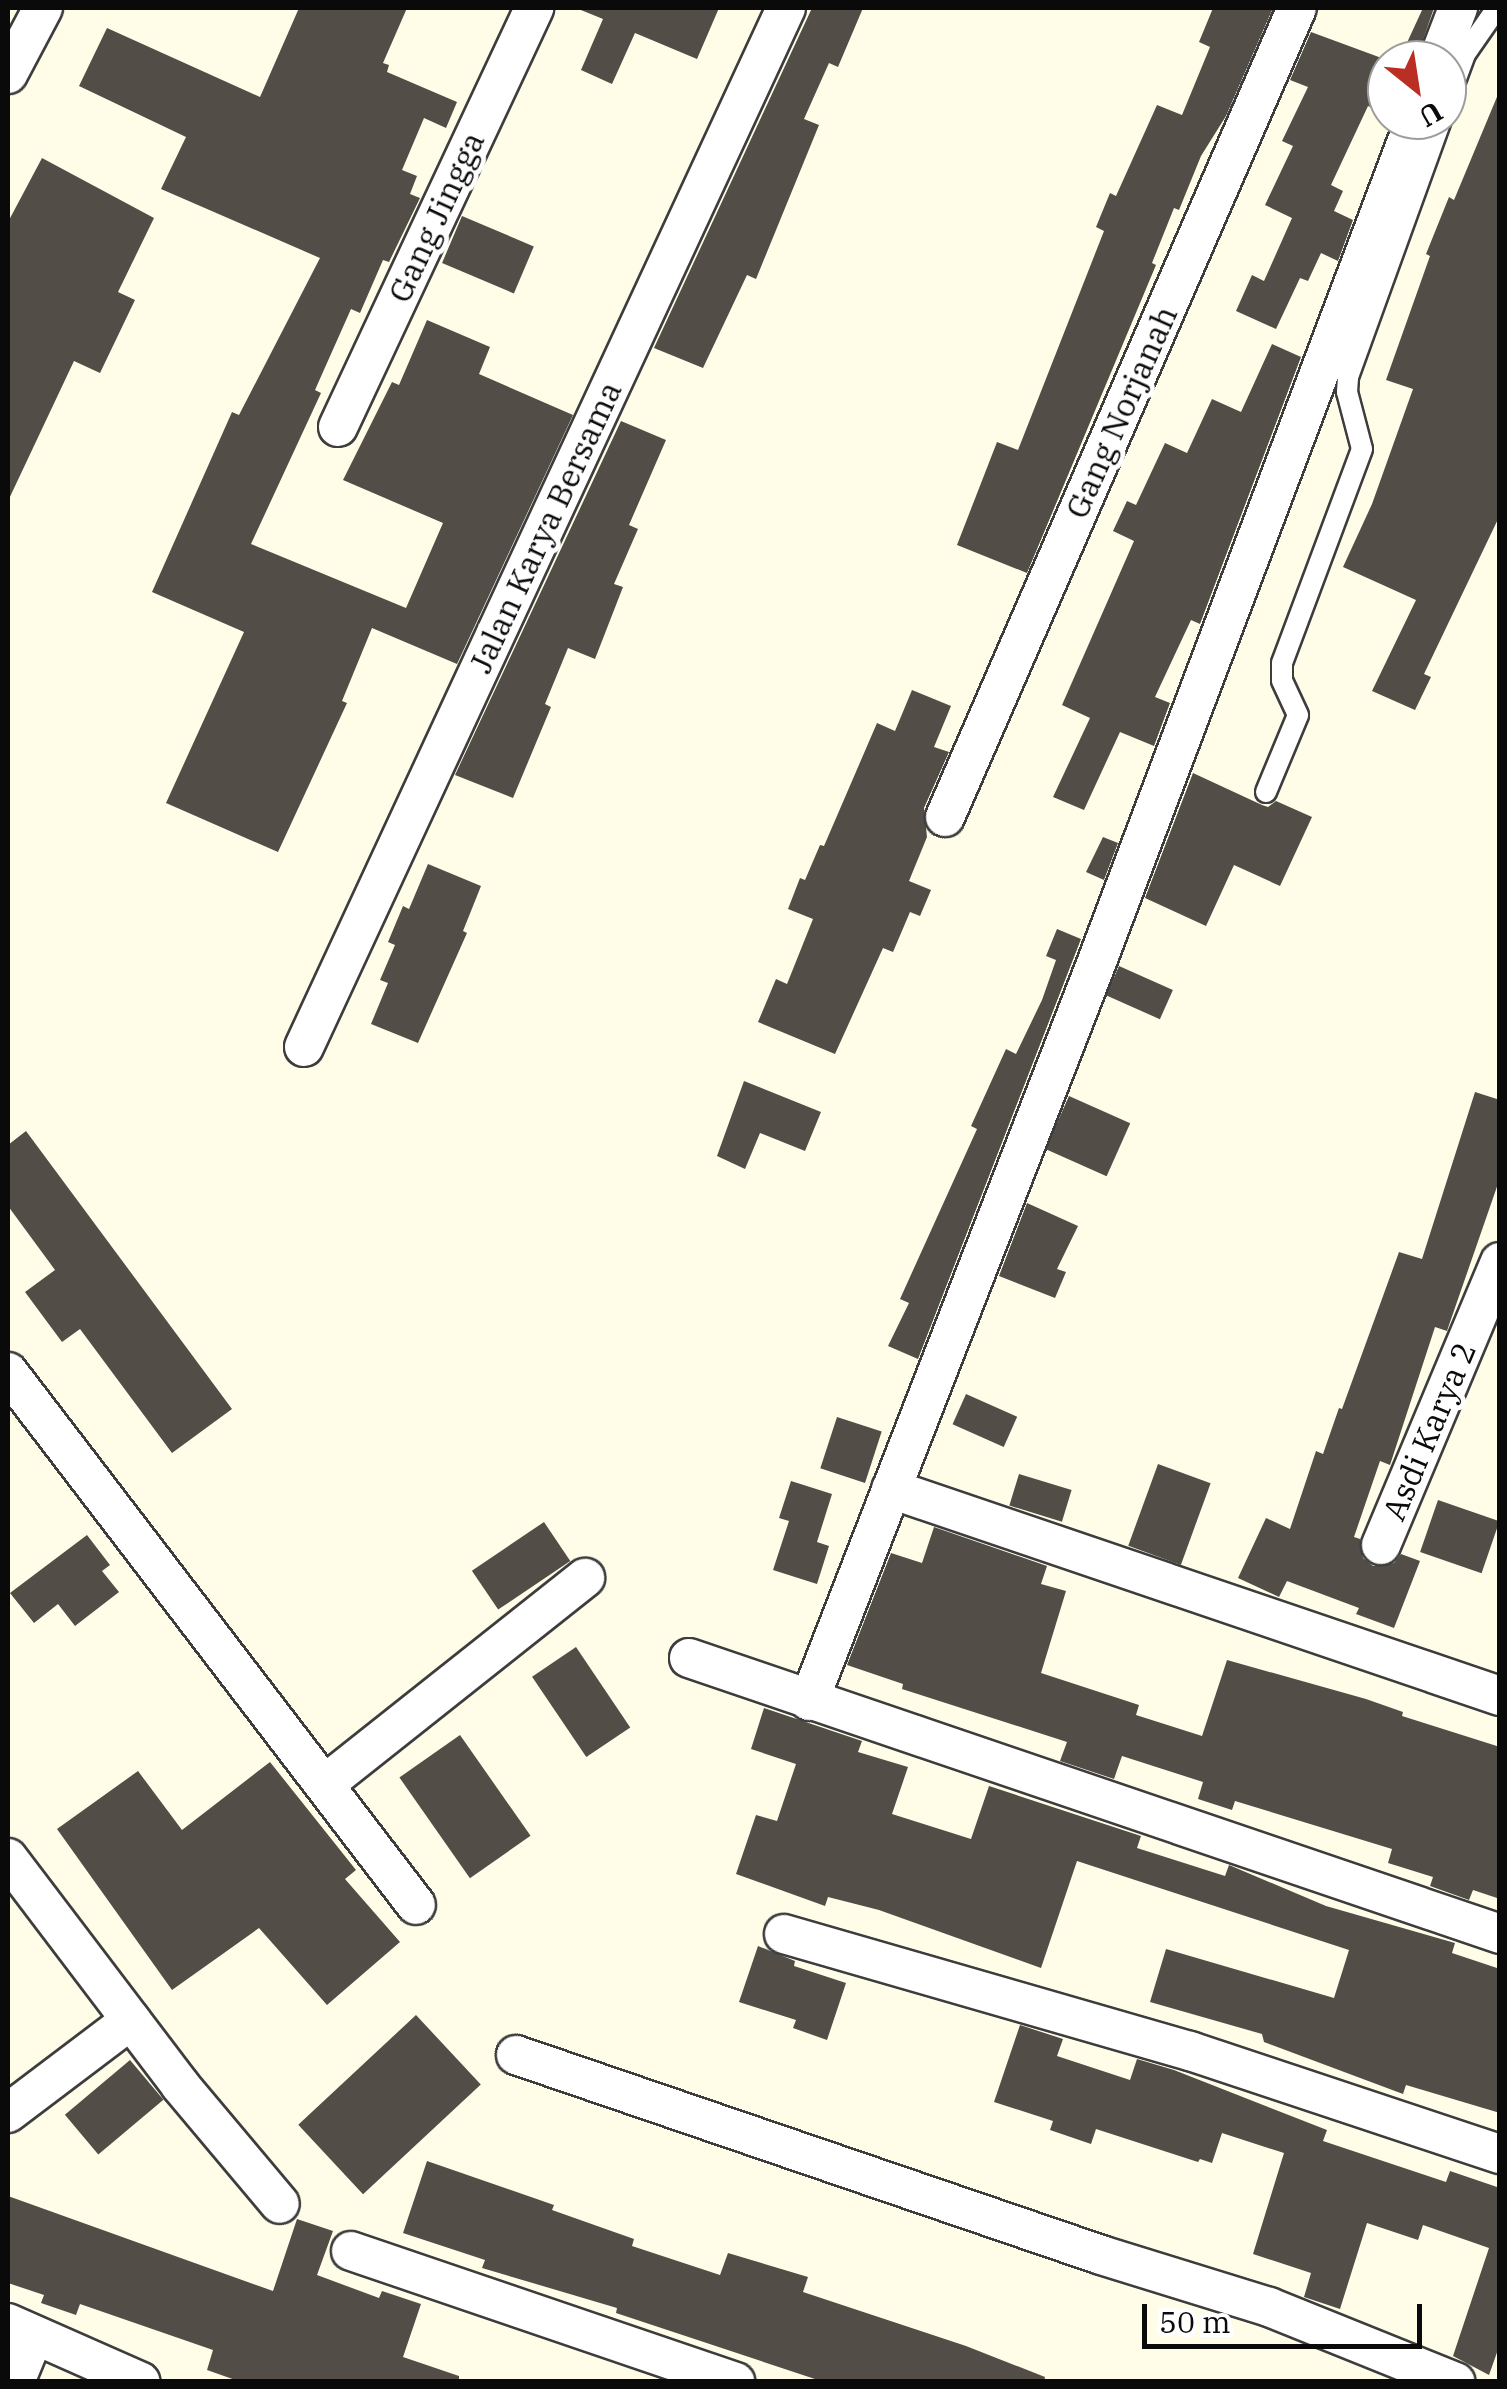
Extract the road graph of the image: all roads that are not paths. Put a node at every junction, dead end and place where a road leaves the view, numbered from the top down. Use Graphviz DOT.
graph roads {
  1 [pos="43,8"];
  2 [pos="534,8"];
  3 [pos="786,8"];
  4 [pos="1298,8"];
  5 [pos="1458,8"];
  6 [pos="1498,8"];
  7 [pos="1446,40"];
  8 [pos="1467,51"];
  9 [pos="8,74"];
  10 [pos="1408,140"];
  11 [pos="1434,140"];
  12 [pos="338,427"];
  13 [pos="1266,792"];
  14 [pos="945,816"];
  15 [pos="304,1048"];
  16 [pos="1500,1262"];
  17 [pos="8,1372"];
  18 [pos="891,1489"];
  19 [pos="1381,1545"];
  20 [pos="585,1578"];
  21 [pos="689,1658"];
  22 [pos="1500,1696"];
  23 [pos="809,1701"];
  24 [pos="325,1784"];
  25 [pos="8,1858"];
  26 [pos="416,1905"];
  27 [pos="784,1934"];
  28 [pos="1500,1934"];
  29 [pos="131,2020"];
  30 [pos="516,2055"];
  31 [pos="8,2113"];
  32 [pos="1500,2154"];
  33 [pos="280,2204"];
  34 [pos="351,2251"];
  35 [pos="21,2330"];
  36 [pos="15,2382"];
  37 [pos="141,2382"];
  38 [pos="735,2382"];
  39 [pos="1456,2382"];
  1 -- 9 [label="street"];
  2 -- 12 [label="street, Gang Jingga"];
  3 -- 15 [label="street, Jalan Karya Bersama"];
  4 -- 14 [label="street, Gang Norjanah"];
  5 -- 7 [label="street"];
  6 -- 8 [label="lane"];
  10 -- 18 [label="street"];
  11 -- 13 [label="lane"];
  16 -- 19 [label="street, Asdi Karya 2"];
  17 -- 24 [label="street"];
  18 -- 22 [label="street"];
  18 -- 23 [label="street"];
  20 -- 24 [label="street"];
  21 -- 23 [label="street"];
  23 -- 28 [label="street"];
  24 -- 26 [label="street"];
  25 -- 29 [label="street"];
  27 -- 32 [label="street"];
  29 -- 31 [label="street"];
  29 -- 33 [label="street"];
  30 -- 39 [label="street"];
  34 -- 38 [label="street"];
  35 -- 36 [label="street"];
  35 -- 37 [label="street"];
}
